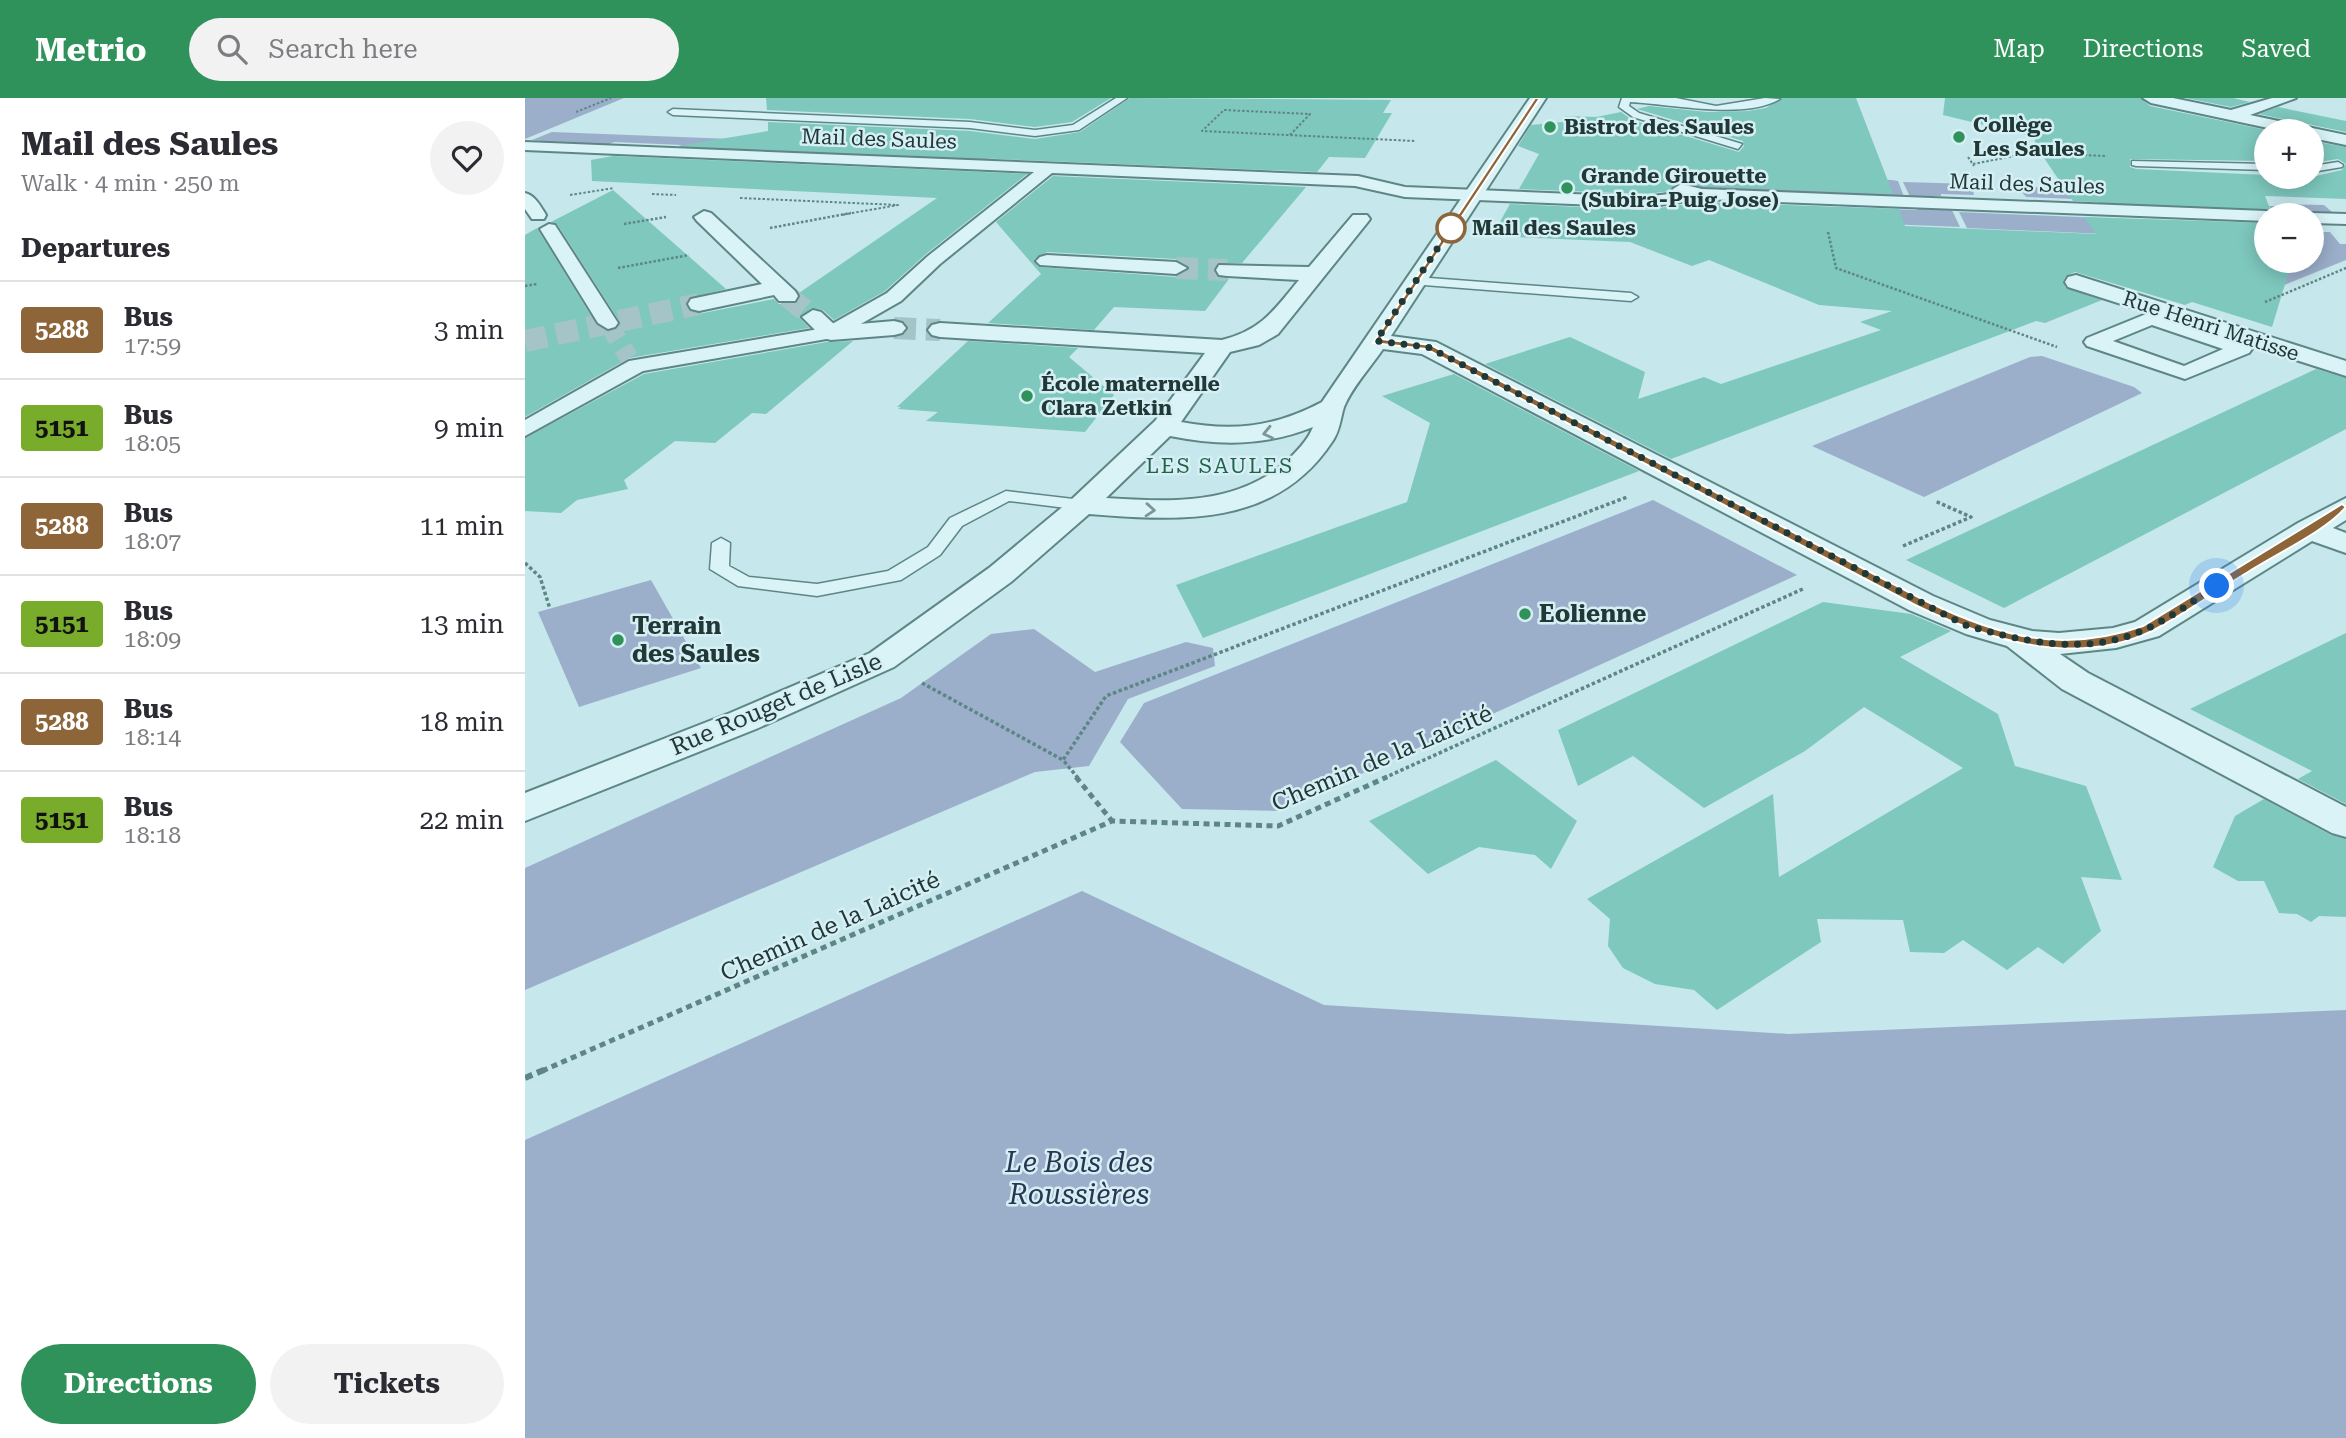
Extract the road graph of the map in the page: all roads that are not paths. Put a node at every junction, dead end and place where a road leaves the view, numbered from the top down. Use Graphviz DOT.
graph roads {
  1 [pos="1122,98"];
  2 [pos="1538,98"];
  3 [pos="2151,98"];
  4 [pos="2288,98"];
  5 [pos="1627,99"];
  6 [pos="1775,99"];
  7 [pos="673,112"];
  8 [pos="2230,115"];
  9 [pos="2254,120"];
  10 [pos="2324,135"];
  11 [pos="2346,140"];
  12 [pos="525,146"];
  13 [pos="1738,146"];
  14 [pos="2136,163"];
  15 [pos="2338,165"];
  16 [pos="2254,167"];
  17 [pos="2324,167"];
  18 [pos="1047,169"];
  19 [pos="1412,175"];
  20 [pos="1508,178"];
  21 [pos="1358,181"];
  22 [pos="1475,183"];
  23 [pos="1645,184"];
  24 [pos="1702,194"];
  25 [pos="525,198"];
  26 [pos="704,216"];
  27 [pos="2254,216"];
  28 [pos="2324,218"];
  29 [pos="1360,219"];
  30 [pos="2346,219"];
  31 [pos="1047,261"];
  32 [pos="1176,268"];
  33 [pos="2111,269"];
  34 [pos="1227,270"];
  35 [pos="1313,275"];
  36 [pos="1416,281"];
  37 [pos="1631,297"];
  38 [pos="699,304"];
  39 [pos="813,317"];
  40 [pos="608,324"];
  41 [pos="894,328"];
  42 [pos="940,330"];
  43 [pos="831,333"];
  44 [pos="1376,341"];
  45 [pos="2094,342"];
  46 [pos="1221,347"];
  47 [pos="2346,369"];
  48 [pos="1331,408"];
  49 [pos="1164,427"];
  50 [pos="525,429"];
  51 [pos="1082,505"];
  52 [pos="2346,507"];
  53 [pos="2309,529"];
  54 [pos="721,543"];
  55 [pos="2346,544"];
  56 [pos="2020,640"];
  57 [pos="525,808"];
  58 [pos="2346,824"];
  1 -- 7 [label="lane"];
  2 -- 22 [label="street"];
  3 -- 8 [label="street"];
  4 -- 8 [label="street"];
  5 -- 6 [label="lane"];
  5 -- 13 [label="lane"];
  8 -- 9 [label="street"];
  10 -- 11 [label="street"];
  12 -- 18 [label="street, Mail des Saules"];
  14 -- 16 [label="lane"];
  15 -- 17 [label="lane"];
  18 -- 21 [label="street, Mail des Saules"];
  18 -- 43 [label="street"];
  19 -- 21 [label="street, Mail des Saules"];
  20 -- 22 [label="street, Mail des Saules"];
  21 -- 22 [label="street, Mail des Saules"];
  22 -- 24 [label="street, Mail des Saules"];
  22 -- 36 [label="street"];
  23 -- 24 [label="street, Mail des Saules"];
  24 -- 27 [label="street, Mail des Saules"];
  25 -- 40 [label="street"];
  26 -- 38 [label="street"];
  28 -- 30 [label="street"];
  29 -- 35 [label="street"];
  31 -- 32 [label="street"];
  33 -- 47 [label="street, Rue Henri Matisse"];
  34 -- 35 [label="street"];
  35 -- 46 [label="street"];
  36 -- 37 [label="lane"];
  36 -- 44 [label="street"];
  39 -- 43 [label="street"];
  41 -- 43 [label="street"];
  42 -- 46 [label="street"];
  43 -- 50 [label="street"];
  44 -- 48 [label="street"];
  44 -- 56 [label="street"];
  45 -- 45 [label="street"];
  46 -- 49 [label="street, Rue Rouget de Lisle"];
  48 -- 49 [label="street, one-way"];
  51 -- 48 [label="street, one-way"];
  49 -- 51 [label="street, Rue Rouget de Lisle"];
  51 -- 54 [label="lane"];
  51 -- 57 [label="street, Rue Rouget de Lisle"];
  52 -- 53 [label="street"];
  53 -- 55 [label="street"];
  53 -- 56 [label="street"];
  56 -- 58 [label="street"];
}
